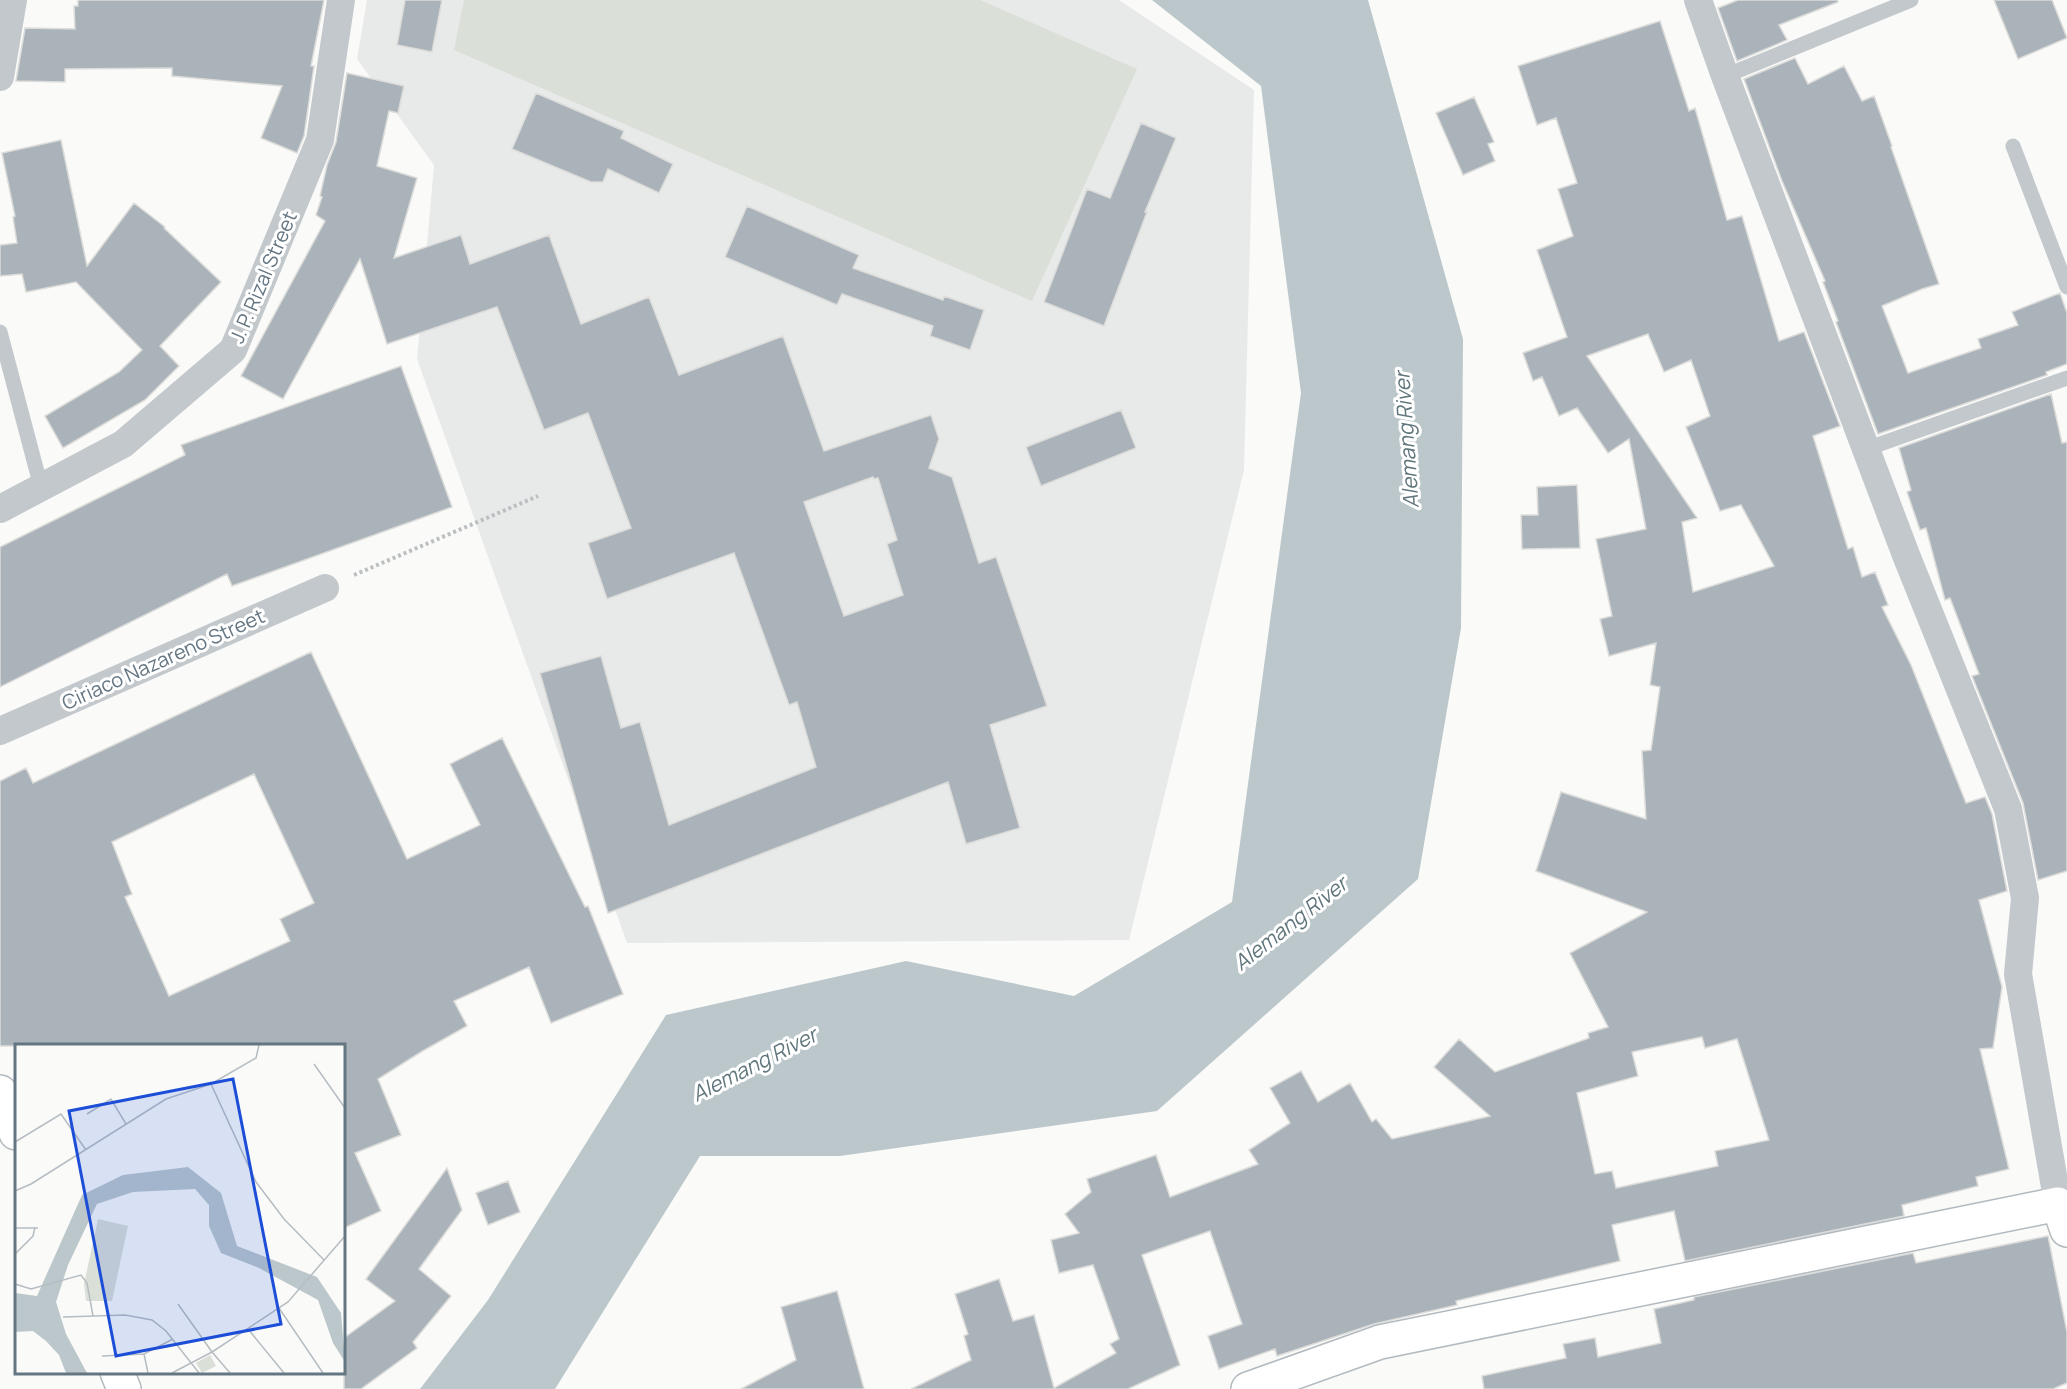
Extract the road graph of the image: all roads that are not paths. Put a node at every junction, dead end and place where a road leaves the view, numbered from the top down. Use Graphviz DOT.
graph roads {
  1 [pos="13,0"];
  2 [pos="341,0"];
  3 [pos="1698,0"];
  4 [pos="1911,0"];
  5 [pos="1725,76"];
  6 [pos="0,77"];
  7 [pos="2013,146"];
  8 [pos="2067,287"];
  9 [pos="0,332"];
  10 [pos="2067,378"];
  11 [pos="1866,449"];
  12 [pos="41,487"];
  13 [pos="0,509"];
  14 [pos="325,588"];
  15 [pos="0,731"];
  16 [pos="2062,1217"];
  17 [pos="118,1374"];
  18 [pos="124,1389"];
  19 [pos="1248,1389"];
  1 -- 6 [label="street"];
  2 -- 12 [label="street, J. P. Rizal Street"];
  3 -- 5 [label="street"];
  4 -- 5 [label="lane"];
  5 -- 11 [label="street"];
  7 -- 8 [label="lane"];
  9 -- 12 [label="lane"];
  10 -- 11 [label="lane"];
  11 -- 16 [label="street"];
  12 -- 13 [label="street, J. P. Rizal Street"];
  14 -- 15 [label="street, Ciriaco Nazareno Street"];
  16 -- 19 [label="street"];
  17 -- 18 [label="street"];
}
